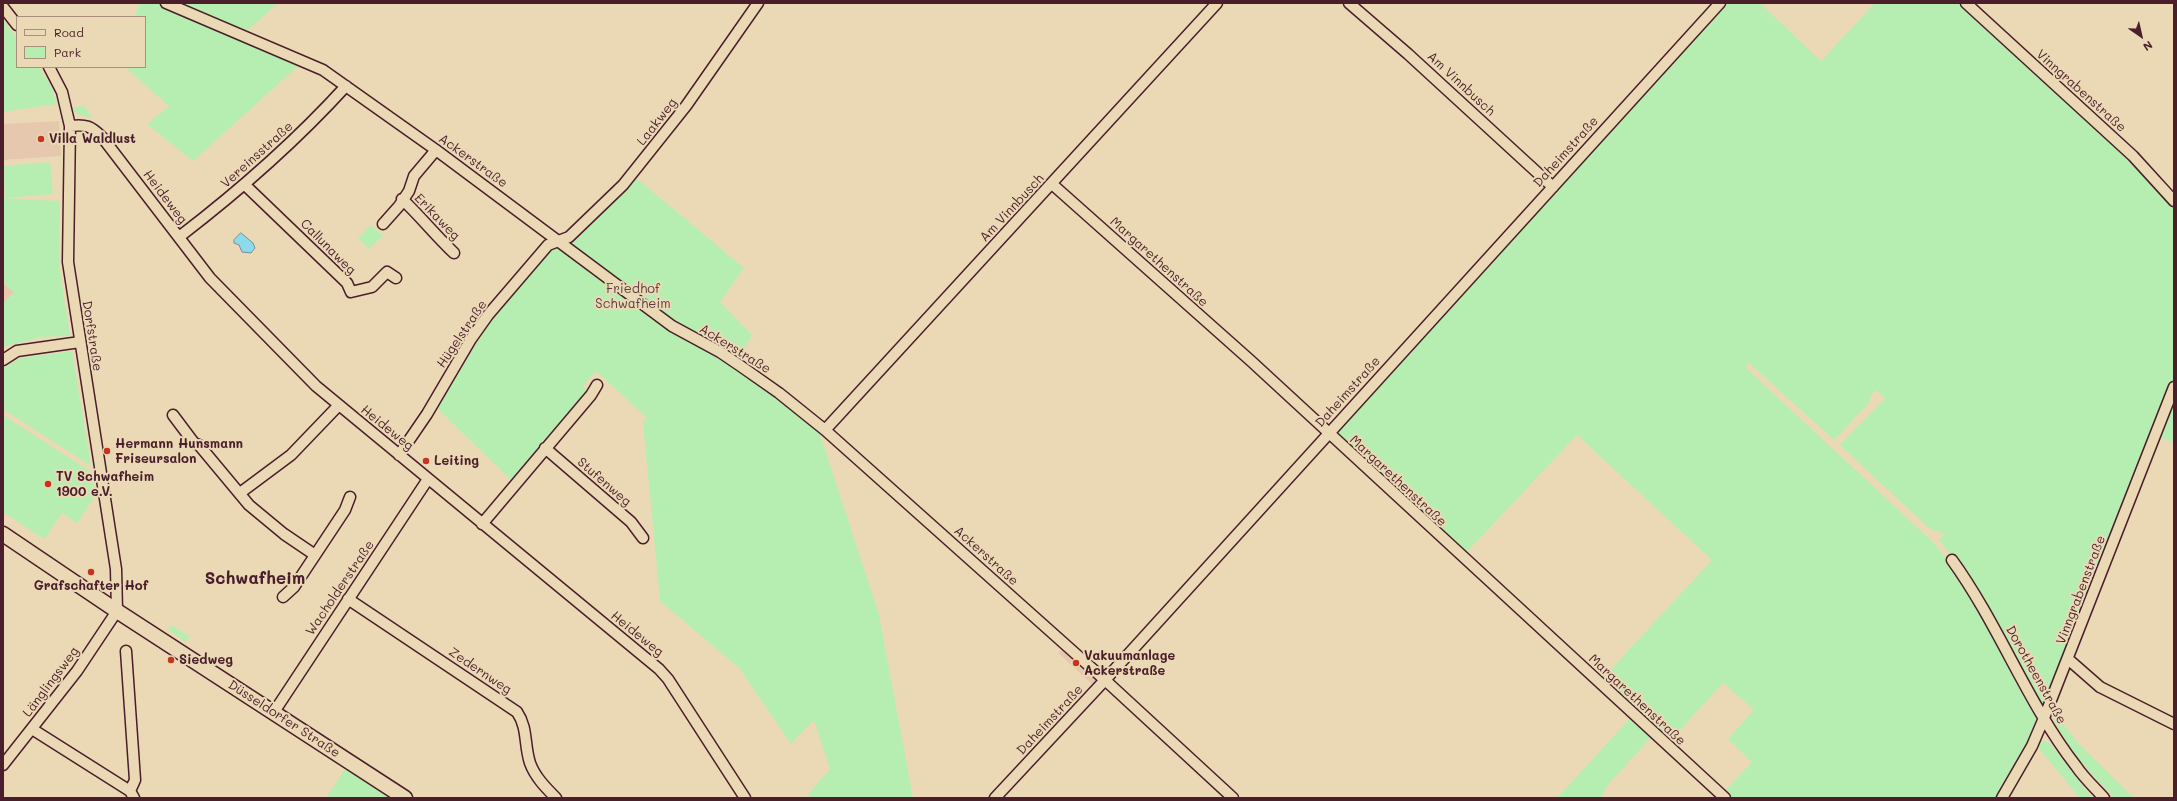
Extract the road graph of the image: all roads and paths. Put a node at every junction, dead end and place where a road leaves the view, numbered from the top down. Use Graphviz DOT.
graph roads {
  1 [pos="166,3"];
  2 [pos="758,3"];
  3 [pos="1217,3"];
  4 [pos="1349,3"];
  5 [pos="1720,3"];
  6 [pos="1966,3"];
  7 [pos="3,7"];
  8 [pos="16,24"];
  9 [pos="50,68"];
  10 [pos="346,86"];
  11 [pos="70,126"];
  12 [pos="436,150"];
  13 [pos="1052,184"];
  14 [pos="245,185"];
  15 [pos="1553,187"];
  16 [pos="402,199"];
  17 [pos="2174,201"];
  18 [pos="383,224"];
  19 [pos="179,237"];
  20 [pos="559,240"];
  21 [pos="454,253"];
  22 [pos="396,278"];
  23 [pos="80,342"];
  24 [pos="3,360"];
  25 [pos="597,385"];
  26 [pos="2174,387"];
  27 [pos="338,405"];
  28 [pos="173,415"];
  29 [pos="825,430"];
  30 [pos="1328,434"];
  31 [pos="545,448"];
  32 [pos="399,455"];
  33 [pos="428,479"];
  34 [pos="240,493"];
  35 [pos="350,497"];
  36 [pos="482,524"];
  37 [pos="3,534"];
  38 [pos="643,538"];
  39 [pos="315,555"];
  40 [pos="1952,560"];
  41 [pos="283,597"];
  42 [pos="348,599"];
  43 [pos="117,611"];
  44 [pos="126,651"];
  45 [pos="2068,660"];
  46 [pos="1105,680"];
  47 [pos="274,712"];
  48 [pos="2044,718"];
  49 [pos="2174,724"];
  50 [pos="32,729"];
  51 [pos="3,765"];
  52 [pos="132,794"];
  53 [pos="405,798"];
  54 [pos="556,798"];
  55 [pos="745,798"];
  56 [pos="995,798"];
  57 [pos="1233,798"];
  58 [pos="1725,798"];
  59 [pos="2002,798"];
  60 [pos="2104,798"];
  1 -- 10 [label="street, Ackerstraße"];
  2 -- 20 [label="street, Laakweg"];
  3 -- 13 [label="street, Am Vinnbusch"];
  4 -- 15 [label="street, Am Vinnbusch"];
  5 -- 15 [label="street, Daheimstraße"];
  6 -- 17 [label="street, Vinngrabenstraße"];
  7 -- 8 [label="street"];
  9 -- 11 [label="street, Dorfstraße"];
  10 -- 12 [label="street, Ackerstraße"];
  10 -- 14 [label="street, Vereinsstraße"];
  11 -- 19 [label="street, Heideweg"];
  11 -- 23 [label="street, Dorfstraße"];
  12 -- 16 [label="street, Erikaweg"];
  12 -- 20 [label="street, Ackerstraße"];
  13 -- 29 [label="street, Am Vinnbusch"];
  13 -- 30 [label="street, Margarethenstraße"];
  14 -- 19 [label="street, Vereinsstraße"];
  14 -- 22 [label="street, Callunaweg"];
  15 -- 30 [label="street, Daheimstraße"];
  16 -- 18 [label="street, Erikaweg"];
  16 -- 21 [label="street, Erikaweg"];
  19 -- 27 [label="street, Heideweg"];
  20 -- 29 [label="street, Ackerstraße"];
  20 -- 32 [label="street, Hügelstraße"];
  23 -- 24 [label="street"];
  23 -- 43 [label="street, Dorfstraße"];
  25 -- 31 [label="street"];
  26 -- 45 [label="street, Vinngrabenstraße"];
  27 -- 32 [label="street, Heideweg"];
  27 -- 34 [label="street"];
  28 -- 34 [label="street"];
  29 -- 46 [label="street, Ackerstraße"];
  30 -- 46 [label="street, Daheimstraße"];
  30 -- 58 [label="street, Margarethenstraße"];
  31 -- 36 [label="street"];
  31 -- 38 [label="street, Stufenweg"];
  32 -- 33 [label="street, Heideweg"];
  33 -- 36 [label="street, Heideweg"];
  33 -- 42 [label="street, Wacholderstraße"];
  34 -- 39 [label="street"];
  35 -- 39 [label="street"];
  36 -- 55 [label="street, Heideweg"];
  37 -- 43 [label="main road, Düsseldorfer Straße"];
  39 -- 41 [label="street"];
  40 -- 48 [label="street, Dorotheenstraße"];
  42 -- 47 [label="street, Wacholderstraße"];
  42 -- 54 [label="street, Zedernweg"];
  43 -- 47 [label="main road, Düsseldorfer Straße"];
  43 -- 50 [label="street, Länglingsweg"];
  44 -- 52 [label="street"];
  45 -- 48 [label="street, Vinngrabenstraße"];
  45 -- 49 [label="street"];
  46 -- 56 [label="street, Daheimstraße"];
  46 -- 57 [label="street, Ackerstraße"];
  47 -- 53 [label="main road, Düsseldorfer Straße"];
  48 -- 59 [label="street, Vinngrabenstraße"];
  48 -- 60 [label="street, Dorotheenstraße"];
  50 -- 51 [label="street, Länglingsweg"];
  50 -- 52 [label="street"];
}
